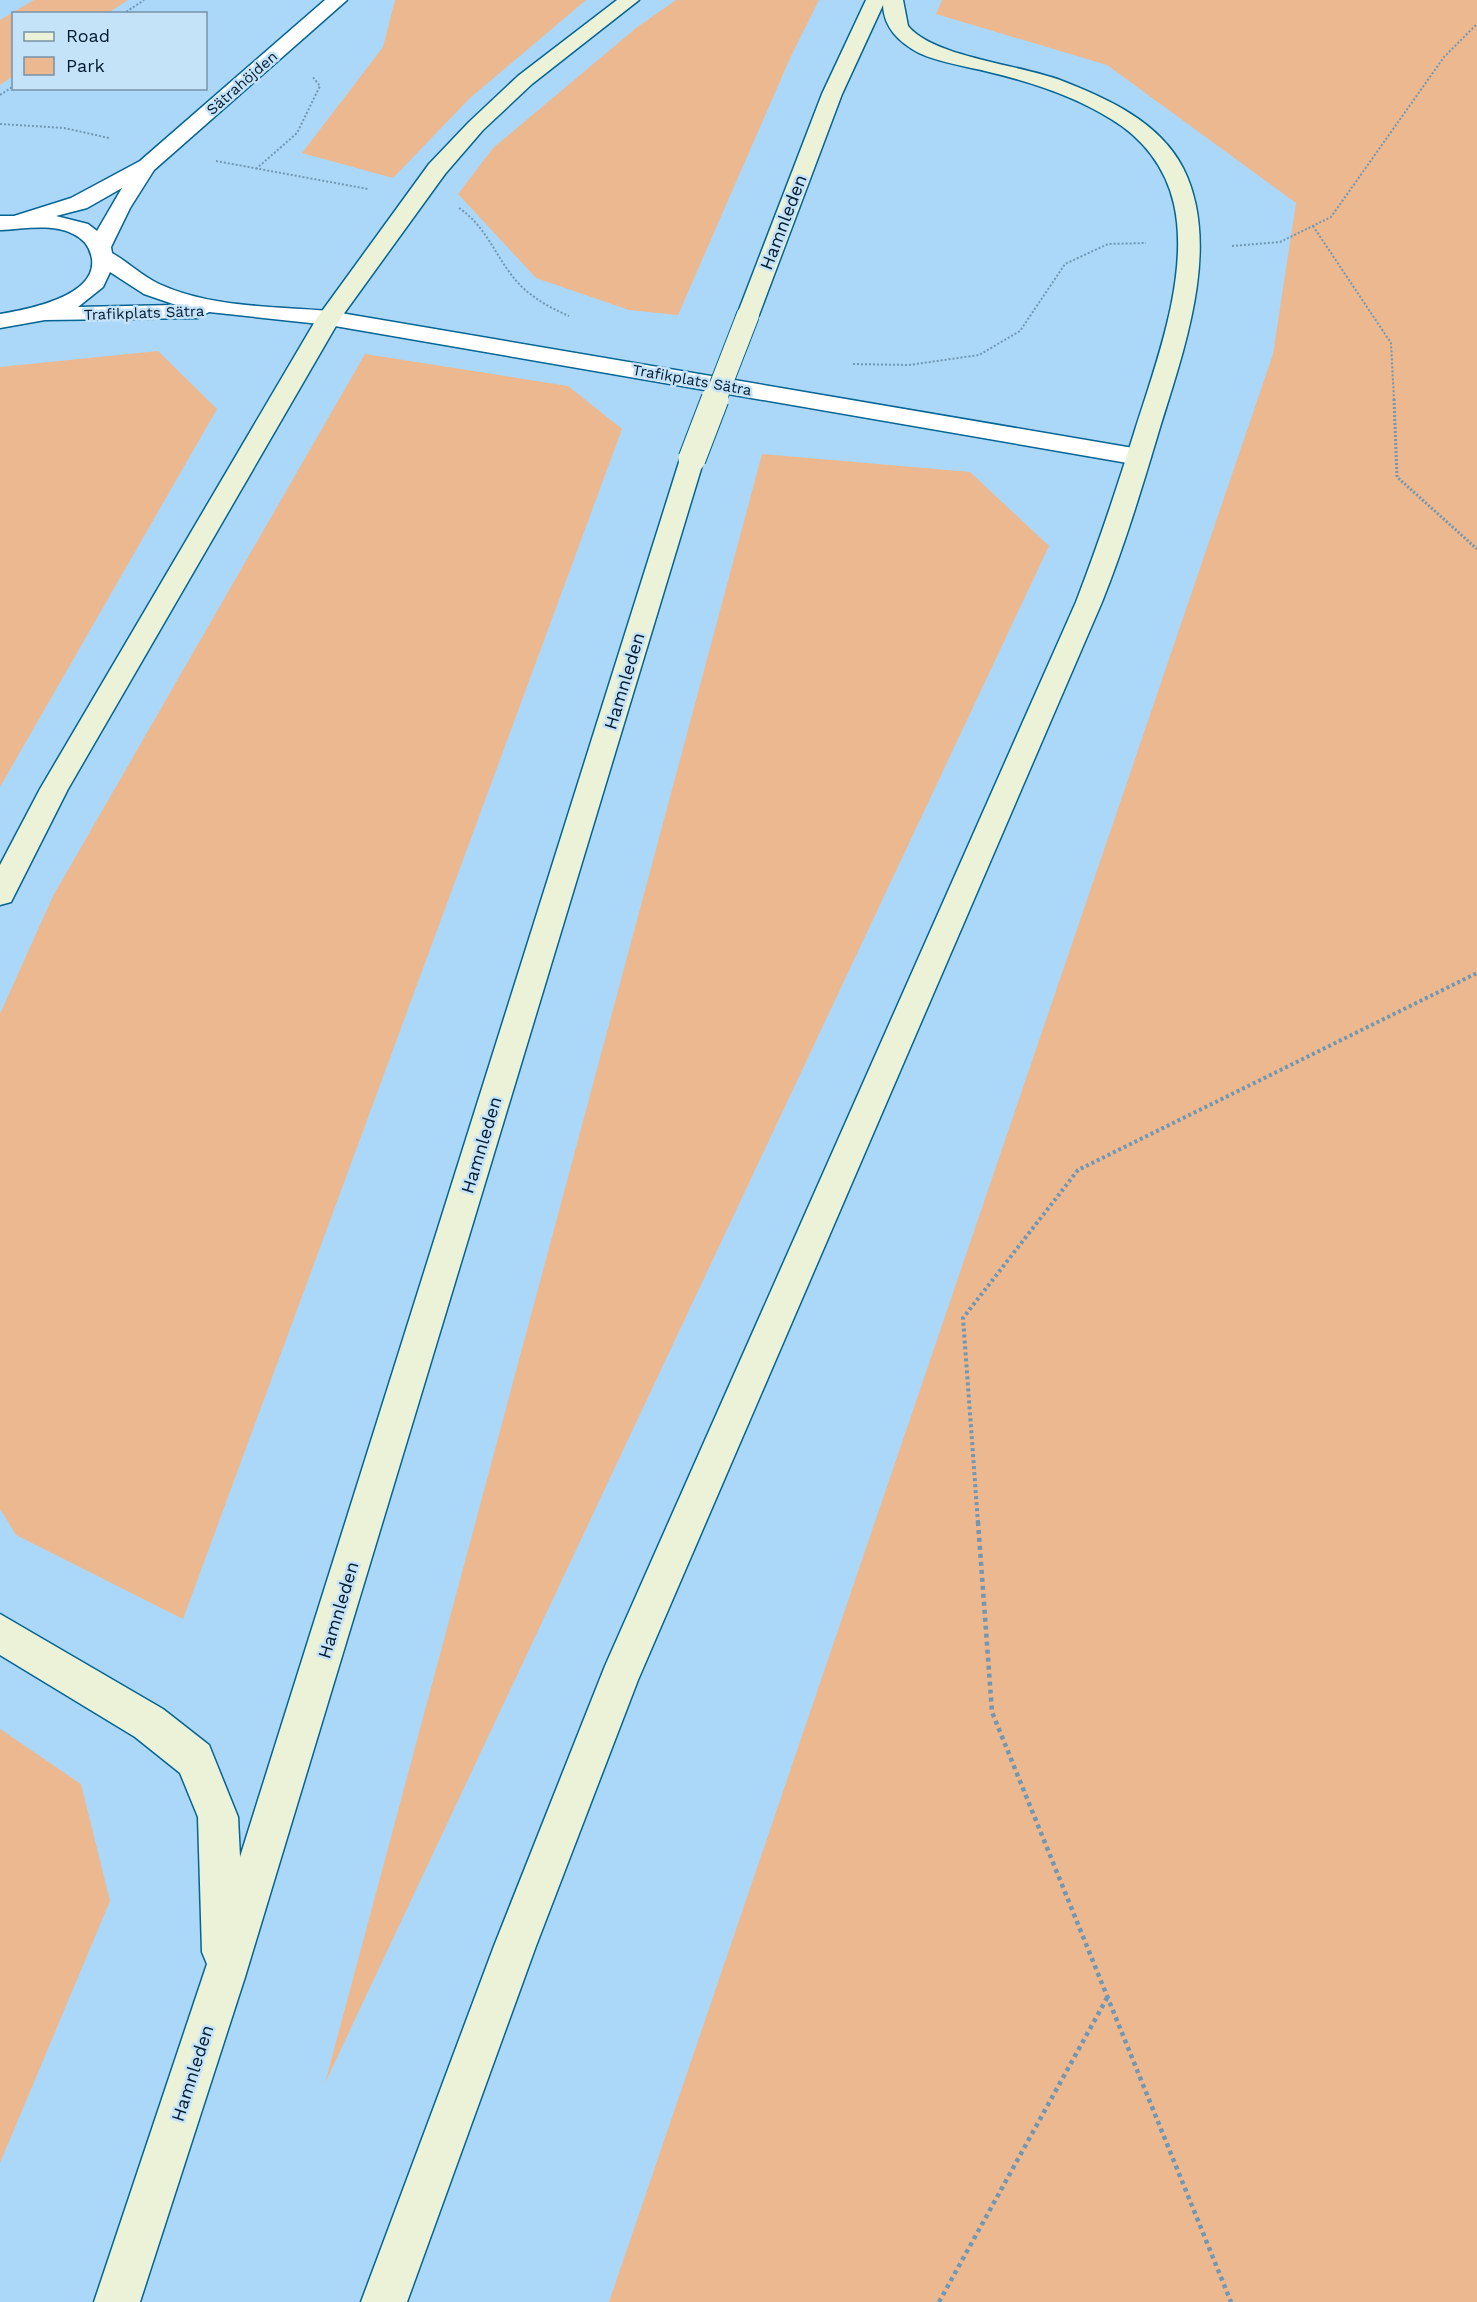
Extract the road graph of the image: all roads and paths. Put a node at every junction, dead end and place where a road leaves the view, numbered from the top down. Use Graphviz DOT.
graph roads {
  1 [pos="144,0"];
  2 [pos="337,0"];
  3 [pos="629,0"];
  4 [pos="876,0"];
  5 [pos="893,0"];
  6 [pos="126,12"];
  7 [pos="1477,24"];
  8 [pos="309,72"];
  9 [pos="0,124"];
  10 [pos="110,138"];
  11 [pos="212,159"];
  12 [pos="147,165"];
  13 [pos="256,169"];
  14 [pos="375,190"];
  15 [pos="23,219"];
  16 [pos="0,223"];
  17 [pos="1313,226"];
  18 [pos="1224,246"];
  19 [pos="104,251"];
  20 [pos="244,309"];
  21 [pos="44,315"];
  22 [pos="329,318"];
  23 [pos="5,323"];
  24 [pos="1139,457"];
  25 [pos="1477,549"];
  26 [pos="0,894"];
  27 [pos="1477,973"];
  28 [pos="0,1633"];
  29 [pos="224,1977"];
  30 [pos="1107,1997"];
  31 [pos="117,2302"];
  32 [pos="384,2302"];
  33 [pos="939,2302"];
  34 [pos="1231,2302"];
  1 -- 6 [label="path"];
  2 -- 12 [label="street, Sätrahöjden"];
  3 -- 22 [label="main road"];
  4 -- 29 [label="main road, Hamnleden, bridge"];
  5 -- 24 [label="main road"];
  7 -- 17 [label="path"];
  8 -- 13 [label="path"];
  9 -- 10 [label="path"];
  11 -- 13 [label="path"];
  12 -- 15 [label="street, Sätrahöjden"];
  12 -- 19 [label="street, Sätrahöjden"];
  13 -- 14 [label="path"];
  15 -- 16 [label="street"];
  15 -- 19 [label="street, Trafikplats Sätra"];
  17 -- 18 [label="path"];
  17 -- 25 [label="path"];
  19 -- 20 [label="street, Trafikplats Sätra"];
  19 -- 21 [label="street, Sätrahöjden"];
  20 -- 21 [label="street, Trafikplats Sätra"];
  20 -- 22 [label="street, Trafikplats Sätra"];
  21 -- 23 [label="street"];
  22 -- 24 [label="street, Trafikplats Sätra"];
  22 -- 26 [label="main road"];
  24 -- 32 [label="main road"];
  27 -- 30 [label="path"];
  28 -- 29 [label="main road"];
  29 -- 31 [label="main road, Hamnleden"];
  30 -- 33 [label="path"];
  30 -- 34 [label="path"];
}
